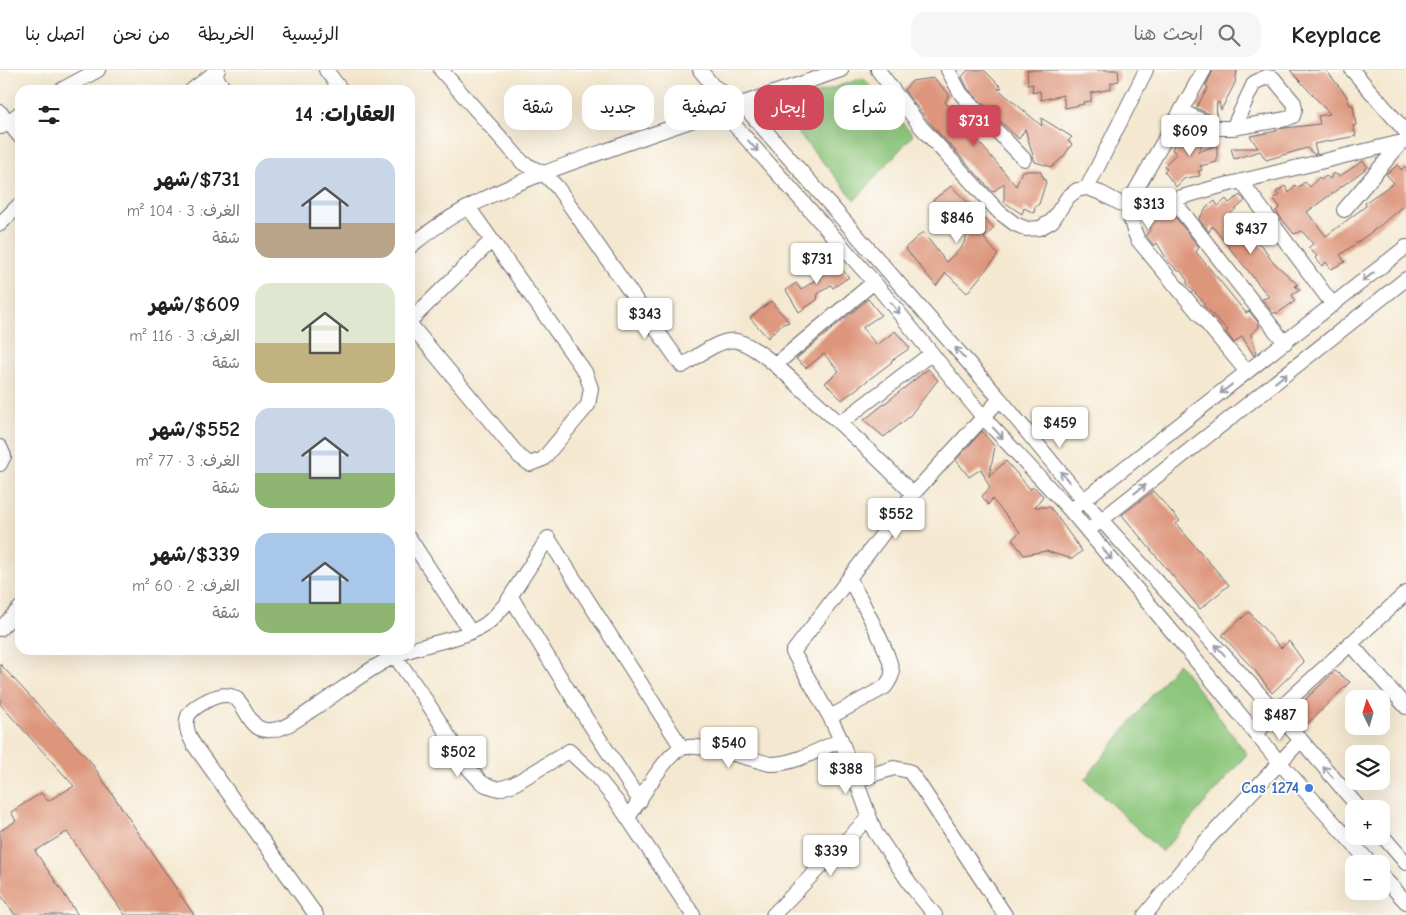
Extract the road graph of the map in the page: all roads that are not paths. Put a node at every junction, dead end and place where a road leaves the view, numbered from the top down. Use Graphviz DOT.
graph roads {
  1 [pos="98,70"];
  2 [pos="326,70"];
  3 [pos="441,70"];
  4 [pos="700,70"];
  5 [pos="841,70"];
  6 [pos="878,70"];
  7 [pos="948,70"];
  8 [pos="1146,70"];
  9 [pos="1204,70"];
  10 [pos="1352,70"];
  11 [pos="215,72"];
  12 [pos="70,85"];
  13 [pos="198,85"];
  14 [pos="222,85"];
  15 [pos="338,85"];
  16 [pos="712,85"];
  17 [pos="744,103"];
  18 [pos="744,106"];
  19 [pos="1181,111"];
  20 [pos="15,115"];
  21 [pos="2,120"];
  22 [pos="1233,128"];
  23 [pos="664,130"];
  24 [pos="739,130"];
  25 [pos="15,132"];
  26 [pos="1405,139"];
  27 [pos="1024,160"];
  28 [pos="543,173"];
  29 [pos="1241,181"];
  30 [pos="1087,188"];
  31 [pos="1173,200"];
  32 [pos="469,208"];
  33 [pos="1130,208"];
  34 [pos="15,209"];
  35 [pos="1344,210"];
  36 [pos="0,224"];
  37 [pos="492,240"];
  38 [pos="415,243"];
  39 [pos="1406,247"];
  40 [pos="1406,279"];
  41 [pos="874,282"];
  42 [pos="1333,304"];
  43 [pos="415,317"];
  44 [pos="415,328"];
  45 [pos="1285,342"];
  46 [pos="932,353"];
  47 [pos="776,365"];
  48 [pos="1247,372"];
  49 [pos="1000,399"];
  50 [pos="983,417"];
  51 [pos="840,423"];
  52 [pos="0,447"];
  53 [pos="0,464"];
  54 [pos="913,494"];
  55 [pos="1084,501"];
  56 [pos="1070,510"];
  57 [pos="1102,519"];
  58 [pos="1087,531"];
  59 [pos="415,546"];
  60 [pos="849,578"];
  61 [pos="1406,593"];
  62 [pos="511,597"];
  63 [pos="15,613"];
  64 [pos="0,629"];
  65 [pos="470,631"];
  66 [pos="1350,643"];
  67 [pos="415,649"];
  68 [pos="398,655"];
  69 [pos="395,656"];
  70 [pos="1406,707"];
  71 [pos="1276,712"];
  72 [pos="830,717"];
  73 [pos="1256,734"];
  74 [pos="841,740"];
  75 [pos="1301,740"];
  76 [pos="682,748"];
  77 [pos="1279,762"];
  78 [pos="855,780"];
  79 [pos="1352,800"];
  80 [pos="640,801"];
  81 [pos="869,817"];
  82 [pos="628,818"];
  83 [pos="1390,844"];
  84 [pos="1363,855"];
  85 [pos="1406,863"];
  86 [pos="1390,885"];
  87 [pos="1406,902"];
  88 [pos="781,912"];
  89 [pos="316,915"];
  90 [pos="694,915"];
  91 [pos="934,915"];
  92 [pos="1005,915"];
  93 [pos="1145,915"];
  1 -- 12 [label="street"];
  2 -- 15 [label="street"];
  3 -- 28 [label="street"];
  4 -- 16 [label="street"];
  5 -- 17 [label="street"];
  6 -- 30 [label="street"];
  7 -- 27 [label="street"];
  8 -- 30 [label="street"];
  9 -- 19 [label="street"];
  10 -- 26 [label="street"];
  11 -- 13 [label="street"];
  11 -- 14 [label="street"];
  49 -- 18 [label="street, one-way"];
  19 -- 22 [label="street"];
  19 -- 33 [label="street"];
  20 -- 21 [label="street"];
  21 -- 25 [label="street"];
  22 -- 22 [label="street"];
  23 -- 28 [label="street"];
  24 -- 41 [label="street, one-way"];
  26 -- 29 [label="street"];
  26 -- 35 [label="street"];
  28 -- 32 [label="street"];
  28 -- 47 [label="street"];
  29 -- 31 [label="street"];
  29 -- 42 [label="street"];
  30 -- 33 [label="street"];
  31 -- 33 [label="street"];
  31 -- 45 [label="street"];
  32 -- 37 [label="street"];
  32 -- 38 [label="street"];
  33 -- 48 [label="street"];
  34 -- 36 [label="street"];
  37 -- 43 [label="street"];
  37 -- 44 [label="street"];
  39 -- 42 [label="street, one-way"];
  57 -- 40 [label="street, one-way"];
  41 -- 46 [label="street, one-way"];
  41 -- 47 [label="street"];
  42 -- 45 [label="street"];
  45 -- 48 [label="street"];
  46 -- 50 [label="street"];
  46 -- 51 [label="street"];
  47 -- 51 [label="street"];
  48 -- 55 [label="street, one-way"];
  49 -- 50 [label="street"];
  55 -- 49 [label="street, one-way"];
  50 -- 54 [label="street"];
  50 -- 56 [label="street, one-way"];
  51 -- 54 [label="street"];
  52 -- 53 [label="street"];
  54 -- 60 [label="street"];
  55 -- 56 [label="street"];
  55 -- 57 [label="street"];
  56 -- 58 [label="street"];
  57 -- 58 [label="street"];
  71 -- 57 [label="street, one-way"];
  58 -- 73 [label="street, one-way"];
  59 -- 65 [label="street"];
  60 -- 72 [label="street"];
  60 -- 72 [label="street"];
  61 -- 66 [label="street"];
  62 -- 65 [label="street"];
  62 -- 76 [label="street"];
  62 -- 80 [label="street"];
  63 -- 64 [label="street"];
  65 -- 67 [label="street"];
  66 -- 70 [label="street"];
  66 -- 71 [label="street"];
  68 -- 69 [label="street"];
  69 -- 82 [label="street"];
  69 -- 89 [label="street"];
  71 -- 73 [label="street"];
  71 -- 75 [label="street"];
  72 -- 74 [label="street"];
  73 -- 77 [label="street"];
  74 -- 76 [label="street"];
  74 -- 78 [label="street"];
  75 -- 77 [label="street"];
  79 -- 75 [label="street, one-way"];
  76 -- 80 [label="street"];
  77 -- 84 [label="street"];
  77 -- 93 [label="street"];
  78 -- 81 [label="street"];
  78 -- 92 [label="street"];
  80 -- 82 [label="street"];
  81 -- 88 [label="street"];
  81 -- 91 [label="street"];
  82 -- 90 [label="street"];
  83 -- 85 [label="street"];
  86 -- 87 [label="street"];
}
